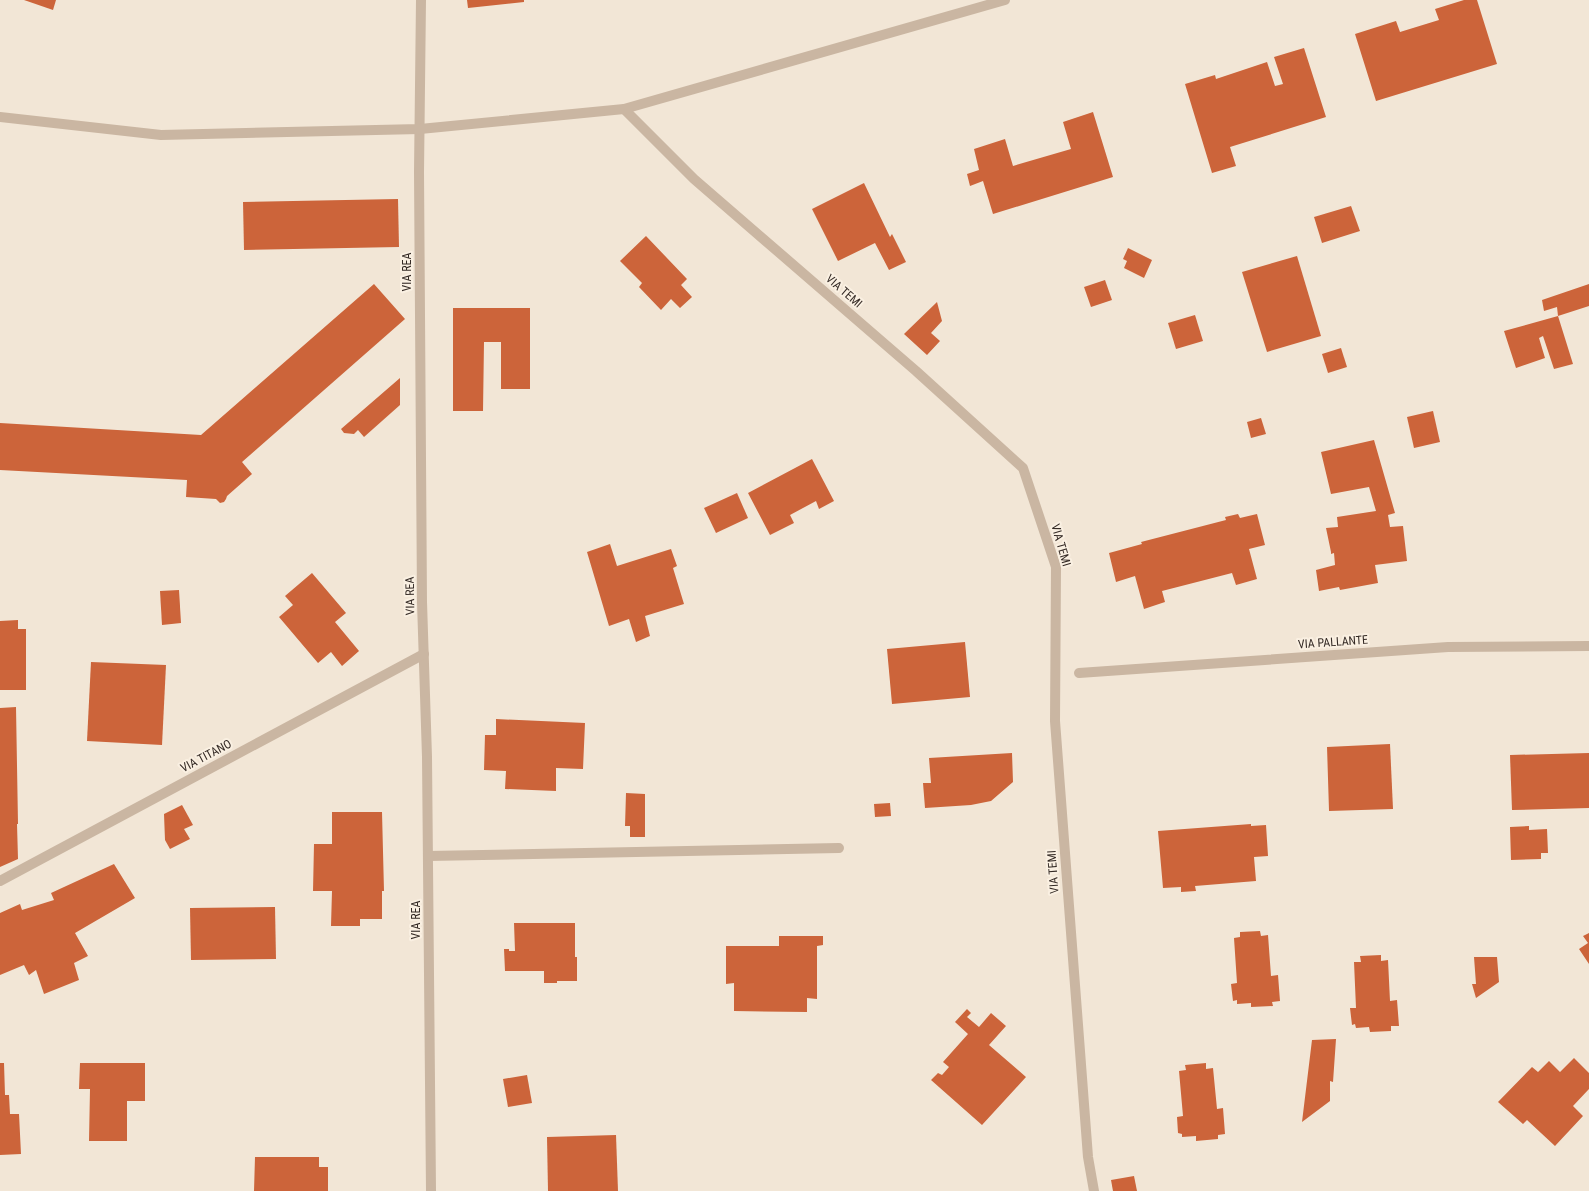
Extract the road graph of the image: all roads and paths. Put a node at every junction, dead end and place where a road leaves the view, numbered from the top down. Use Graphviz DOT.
graph roads {
  1 [pos="421,0"];
  2 [pos="1005,0"];
  3 [pos="624,109"];
  4 [pos="0,117"];
  5 [pos="420,129"];
  6 [pos="1589,646"];
  7 [pos="424,654"];
  8 [pos="1079,673"];
  9 [pos="839,848"];
  10 [pos="428,856"];
  11 [pos="0,881"];
  12 [pos="431,1191"];
  13 [pos="1094,1191"];
  1 -- 5 [label="street, VIA REA"];
  2 -- 3 [label="street"];
  3 -- 5 [label="street"];
  3 -- 13 [label="street, VIA TEMI"];
  4 -- 5 [label="street"];
  5 -- 7 [label="street, VIA REA"];
  6 -- 8 [label="street, VIA PALLANTE"];
  7 -- 10 [label="street, VIA REA"];
  7 -- 11 [label="street, VIA TITANO"];
  9 -- 10 [label="street"];
  10 -- 12 [label="street, VIA REA"];
}
